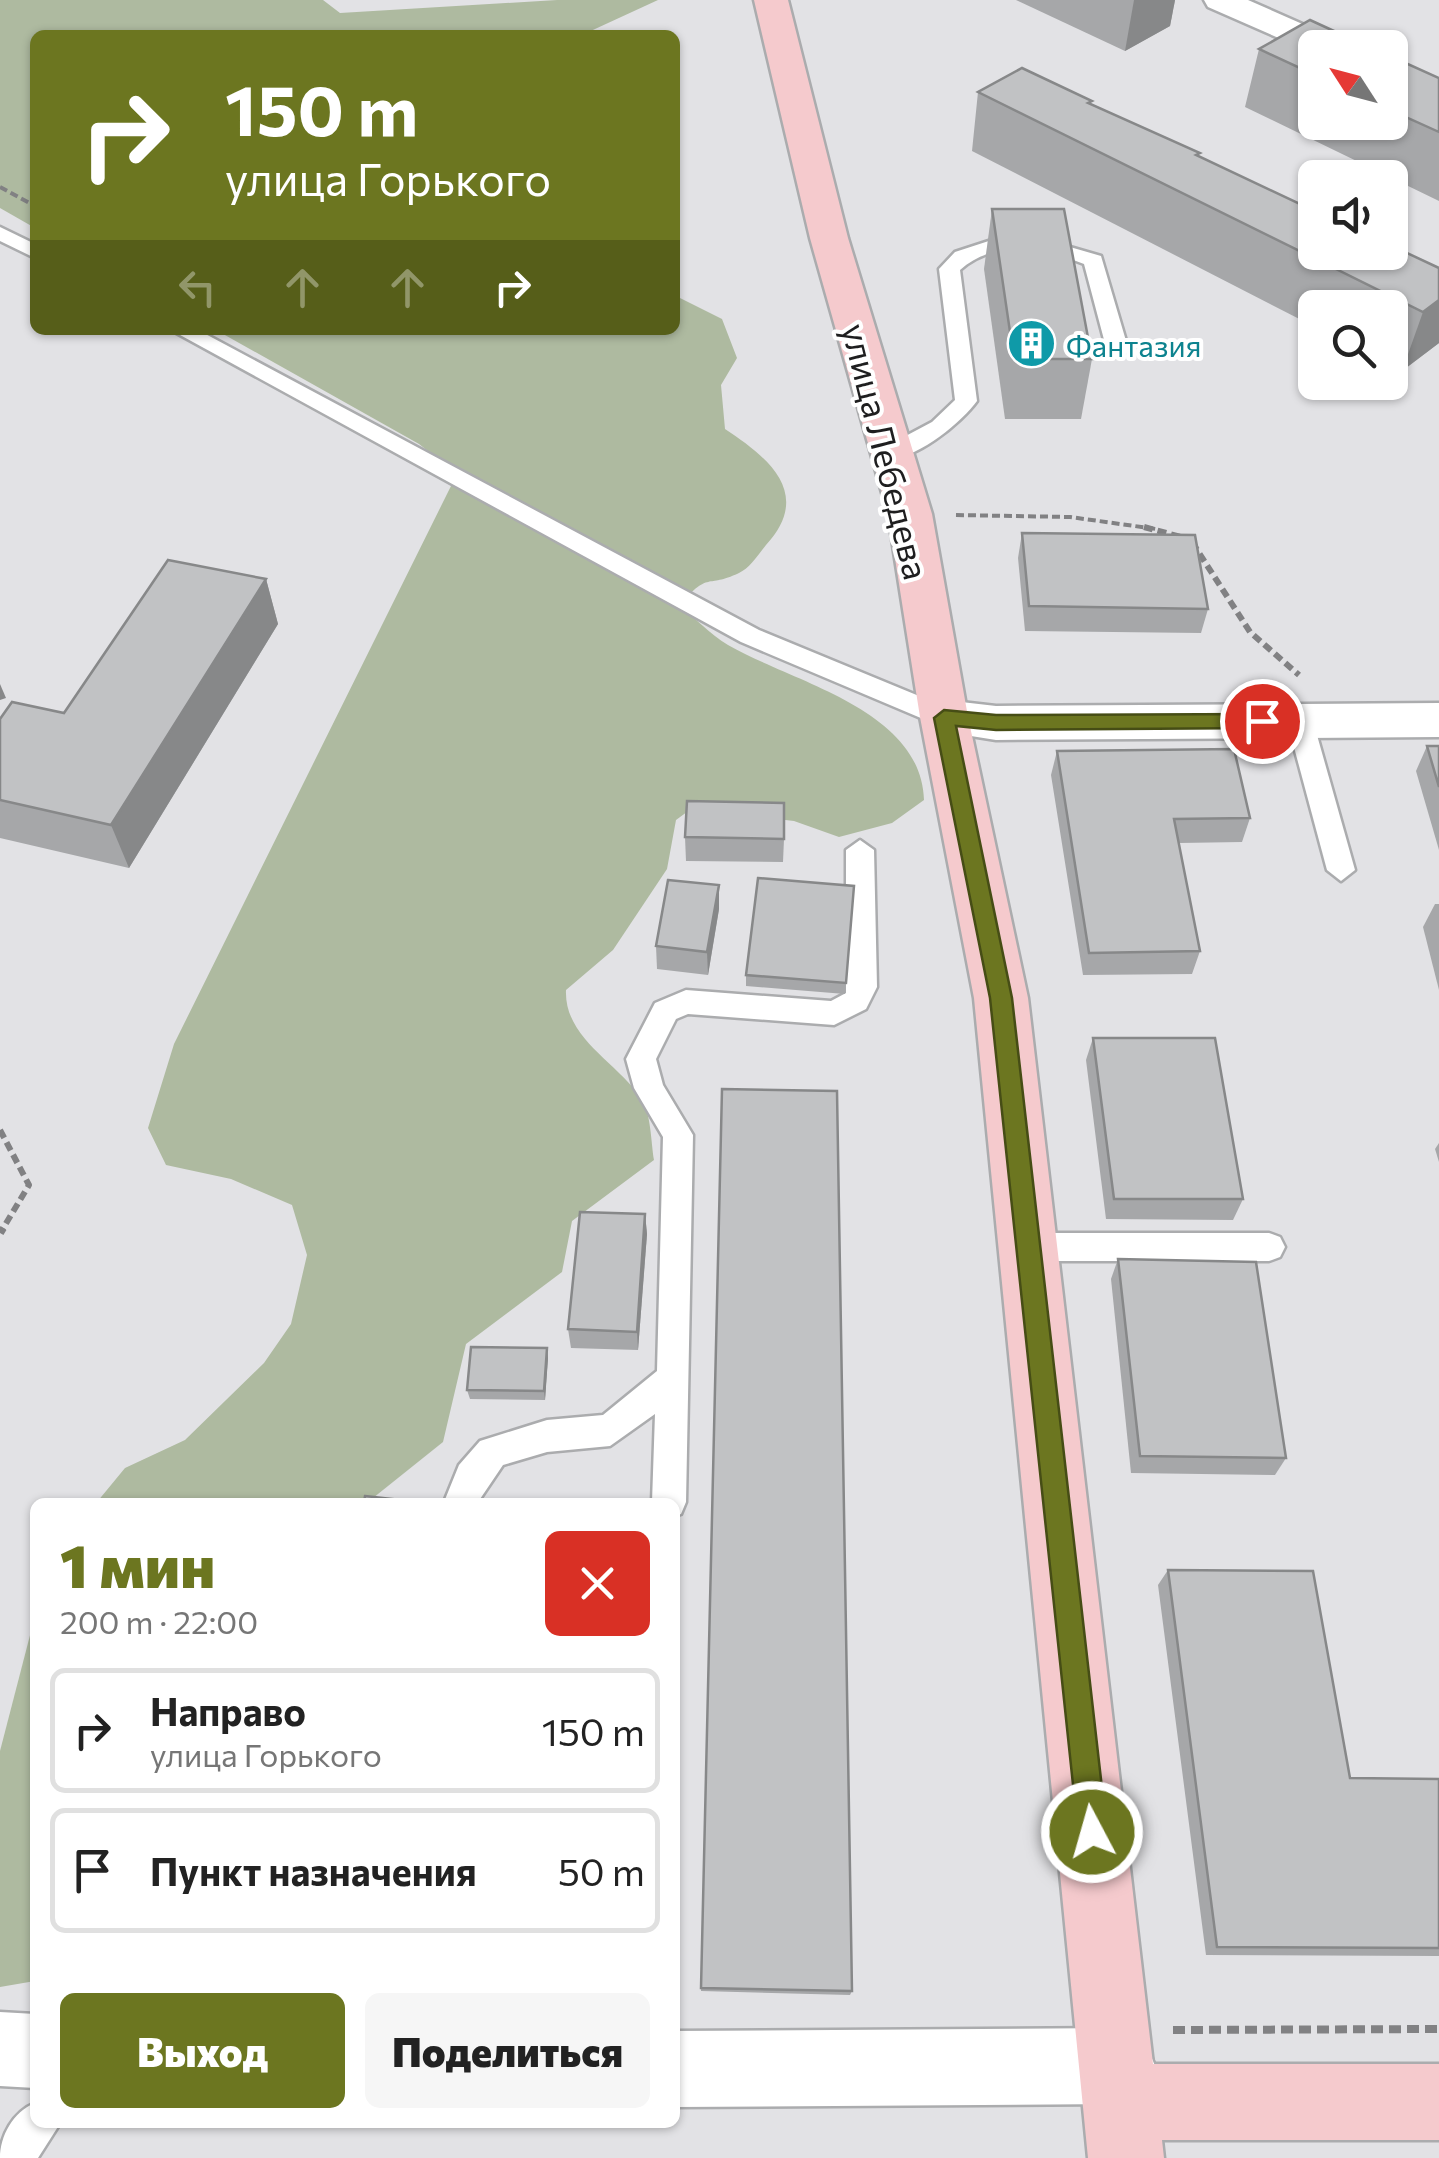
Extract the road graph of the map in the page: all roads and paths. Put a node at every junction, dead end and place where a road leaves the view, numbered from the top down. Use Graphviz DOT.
graph roads {
  1 [pos="771,0"];
  2 [pos="1220,0"];
  3 [pos="1298,34"];
  4 [pos="0,187"];
  5 [pos="30,203"];
  6 [pos="0,233"];
  7 [pos="30,249"];
  8 [pos="191,335"];
  9 [pos="1118,351"];
  10 [pos="893,452"];
  11 [pos="910,514"];
  12 [pos="944,718"];
  13 [pos="1370,720"];
  14 [pos="1439,720"];
  15 [pos="1300,721"];
  16 [pos="860,850"];
  17 [pos="1341,870"];
  18 [pos="0,1130"];
  19 [pos="0,1233"];
  20 [pos="1030,1246"];
  21 [pos="1269,1247"];
  22 [pos="673,1378"];
  23 [pos="462,1498"];
  24 [pos="669,1498"];
  25 [pos="1439,2028"];
  26 [pos="0,2050"];
  27 [pos="30,2051"];
  28 [pos="680,2069"];
  29 [pos="1132,2089"];
  30 [pos="1439,2102"];
  31 [pos="35,2128"];
  32 [pos="11,2158"];
  1 -- 10 [label="street, улица Лебедева"];
  2 -- 3 [label="street"];
  4 -- 5 [label="path"];
  6 -- 7 [label="lane"];
  8 -- 12 [label="lane"];
  9 -- 10 [label="lane"];
  10 -- 11 [label="street, улица Лебедева"];
  11 -- 12 [label="street, улица Лебедева"];
  11 -- 13 [label="path"];
  12 -- 15 [label="street"];
  12 -- 20 [label="street, улица Лебедева"];
  13 -- 14 [label="street"];
  13 -- 15 [label="street"];
  15 -- 17 [label="lane"];
  16 -- 22 [label="lane"];
  18 -- 19 [label="path"];
  20 -- 21 [label="lane"];
  20 -- 29 [label="street, улица Лебедева"];
  22 -- 23 [label="lane"];
  22 -- 24 [label="lane"];
  25 -- 29 [label="path"];
  26 -- 27 [label="street"];
  28 -- 29 [label="street"];
  29 -- 30 [label="street"];
  31 -- 32 [label="lane"];
}
